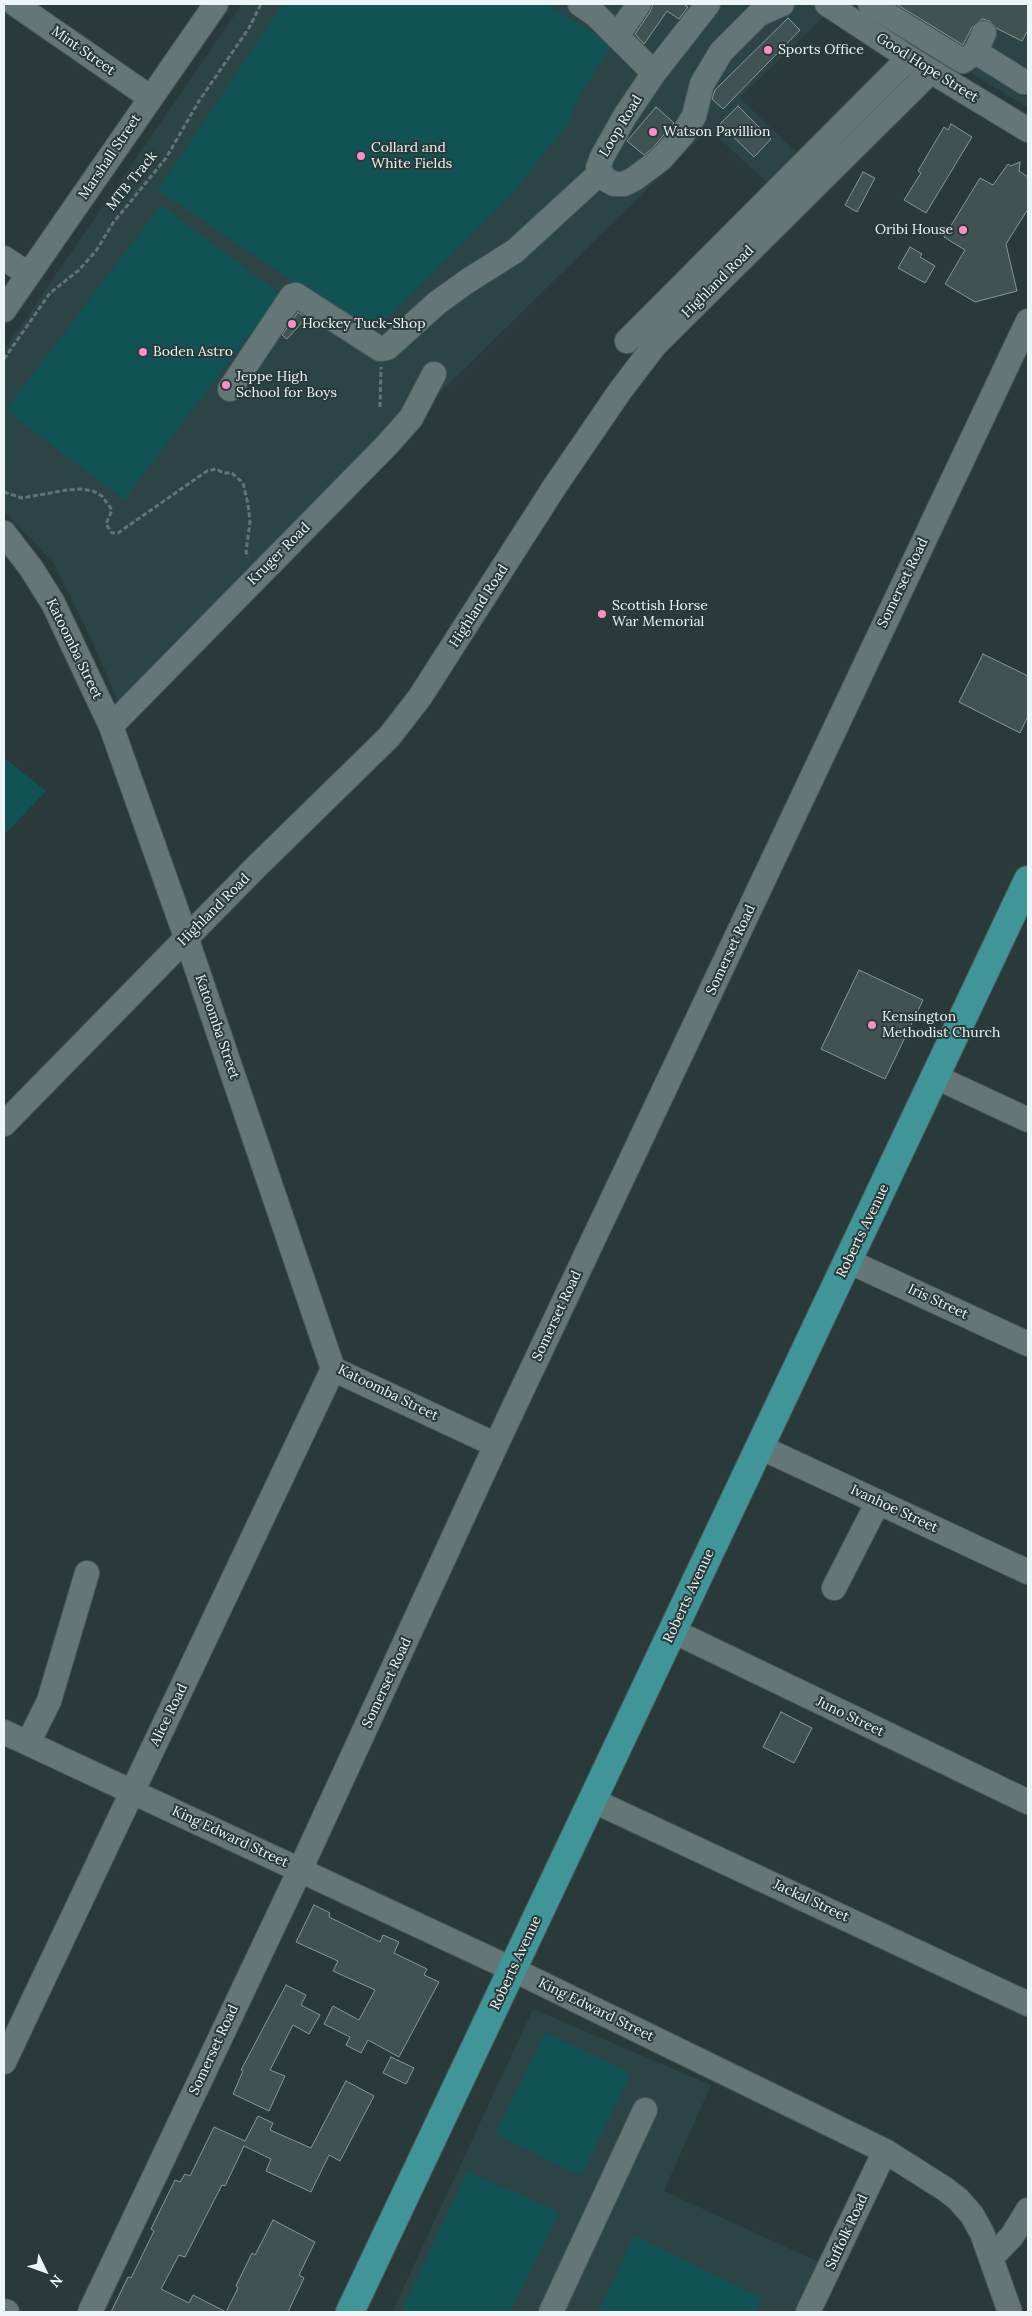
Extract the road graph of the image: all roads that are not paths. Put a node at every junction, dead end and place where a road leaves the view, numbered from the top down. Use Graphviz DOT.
graph roads {
  1 [pos="15,4"];
  2 [pos="216,4"];
  3 [pos="580,4"];
  4 [pos="639,4"];
  5 [pos="708,4"];
  6 [pos="782,4"];
  7 [pos="828,4"];
  8 [pos="870,4"];
  9 [pos="617,36"];
  10 [pos="909,58"];
  11 [pos="930,70"];
  12 [pos="654,73"];
  13 [pos="1026,79"];
  14 [pos="151,98"];
  15 [pos="1004,116"];
  16 [pos="1028,130"];
  17 [pos="600,173"];
  18 [pos="4,258"];
  19 [pos="28,274"];
  20 [pos="4,310"];
  21 [pos="1028,322"];
  22 [pos="627,341"];
  23 [pos="434,374"];
  24 [pos="230,389"];
  25 [pos="4,533"];
  26 [pos="111,726"];
  27 [pos="1028,882"];
  28 [pos="186,938"];
  29 [pos="936,1077"];
  30 [pos="1028,1120"];
  31 [pos="4,1124"];
  32 [pos="848,1260"];
  33 [pos="1028,1344"];
  34 [pos="333,1369"];
  35 [pos="496,1445"];
  36 [pos="760,1446"];
  37 [pos="878,1502"];
  38 [pos="1028,1572"];
  39 [pos="87,1573"];
  40 [pos="834,1588"];
  41 [pos="673,1631"];
  42 [pos="4,1732"];
  43 [pos="28,1743"];
  44 [pos="132,1791"];
  45 [pos="592,1800"];
  46 [pos="1028,1802"];
  47 [pos="300,1870"];
  48 [pos="514,1970"];
  49 [pos="1028,2004"];
  50 [pos="4,2062"];
  51 [pos="645,2110"];
  52 [pos="885,2151"];
  53 [pos="1028,2210"];
  54 [pos="991,2258"];
  55 [pos="90,2312"];
  56 [pos="350,2312"];
  57 [pos="551,2312"];
  58 [pos="808,2312"];
  59 [pos="1010,2312"];
  1 -- 14 [label="street, Mint Street"];
  2 -- 14 [label="street, Marshall Street"];
  3 -- 9 [label="street"];
  4 -- 9 [label="street"];
  5 -- 12 [label="street, Loop Road"];
  6 -- 17 [label="street, Loop Road"];
  7 -- 10 [label="street, Good Hope Street"];
  8 -- 13 [label="street"];
  9 -- 12 [label="street"];
  10 -- 11 [label="street, Good Hope Street"];
  10 -- 22 [label="street, Highland Road"];
  11 -- 15 [label="street, Good Hope Street"];
  11 -- 28 [label="street, Highland Road"];
  12 -- 17 [label="street, Loop Road"];
  13 -- 15 [label="street"];
  14 -- 19 [label="street, Marshall Street"];
  15 -- 16 [label="street, Good Hope Street"];
  17 -- 24 [label="street"];
  18 -- 19 [label="street"];
  19 -- 20 [label="street, Marshall Street"];
  21 -- 35 [label="street, Somerset Road"];
  23 -- 26 [label="street, Kruger Road"];
  25 -- 26 [label="street, Katoomba Street"];
  26 -- 28 [label="street, Katoomba Street"];
  27 -- 29 [label="main road, Roberts Avenue"];
  28 -- 31 [label="street, Highland Road"];
  28 -- 34 [label="street, Katoomba Street"];
  29 -- 30 [label="street"];
  29 -- 32 [label="main road, Roberts Avenue"];
  32 -- 33 [label="street, Iris Street"];
  32 -- 36 [label="main road, Roberts Avenue"];
  34 -- 35 [label="street, Katoomba Street"];
  34 -- 44 [label="street, Alice Road"];
  35 -- 47 [label="street, Somerset Road"];
  36 -- 37 [label="street, Ivanhoe Street"];
  36 -- 41 [label="main road, Roberts Avenue"];
  37 -- 38 [label="street, Ivanhoe Street"];
  37 -- 40 [label="street"];
  39 -- 43 [label="street"];
  41 -- 45 [label="main road, Roberts Avenue"];
  41 -- 46 [label="street, Juno Street"];
  42 -- 43 [label="street, King Edward Street"];
  43 -- 44 [label="street, King Edward Street"];
  44 -- 47 [label="street, King Edward Street"];
  44 -- 50 [label="street, Alice Road"];
  45 -- 48 [label="main road, Roberts Avenue"];
  45 -- 49 [label="street, Jackal Street"];
  47 -- 48 [label="street, King Edward Street"];
  47 -- 55 [label="street, Somerset Road"];
  48 -- 52 [label="street, King Edward Street"];
  48 -- 56 [label="main road, Roberts Avenue"];
  51 -- 57 [label="street"];
  52 -- 54 [label="street, King Edward Street"];
  52 -- 58 [label="street, Suffolk Road"];
  53 -- 54 [label="street"];
  54 -- 59 [label="street, King Edward Street"];
}
